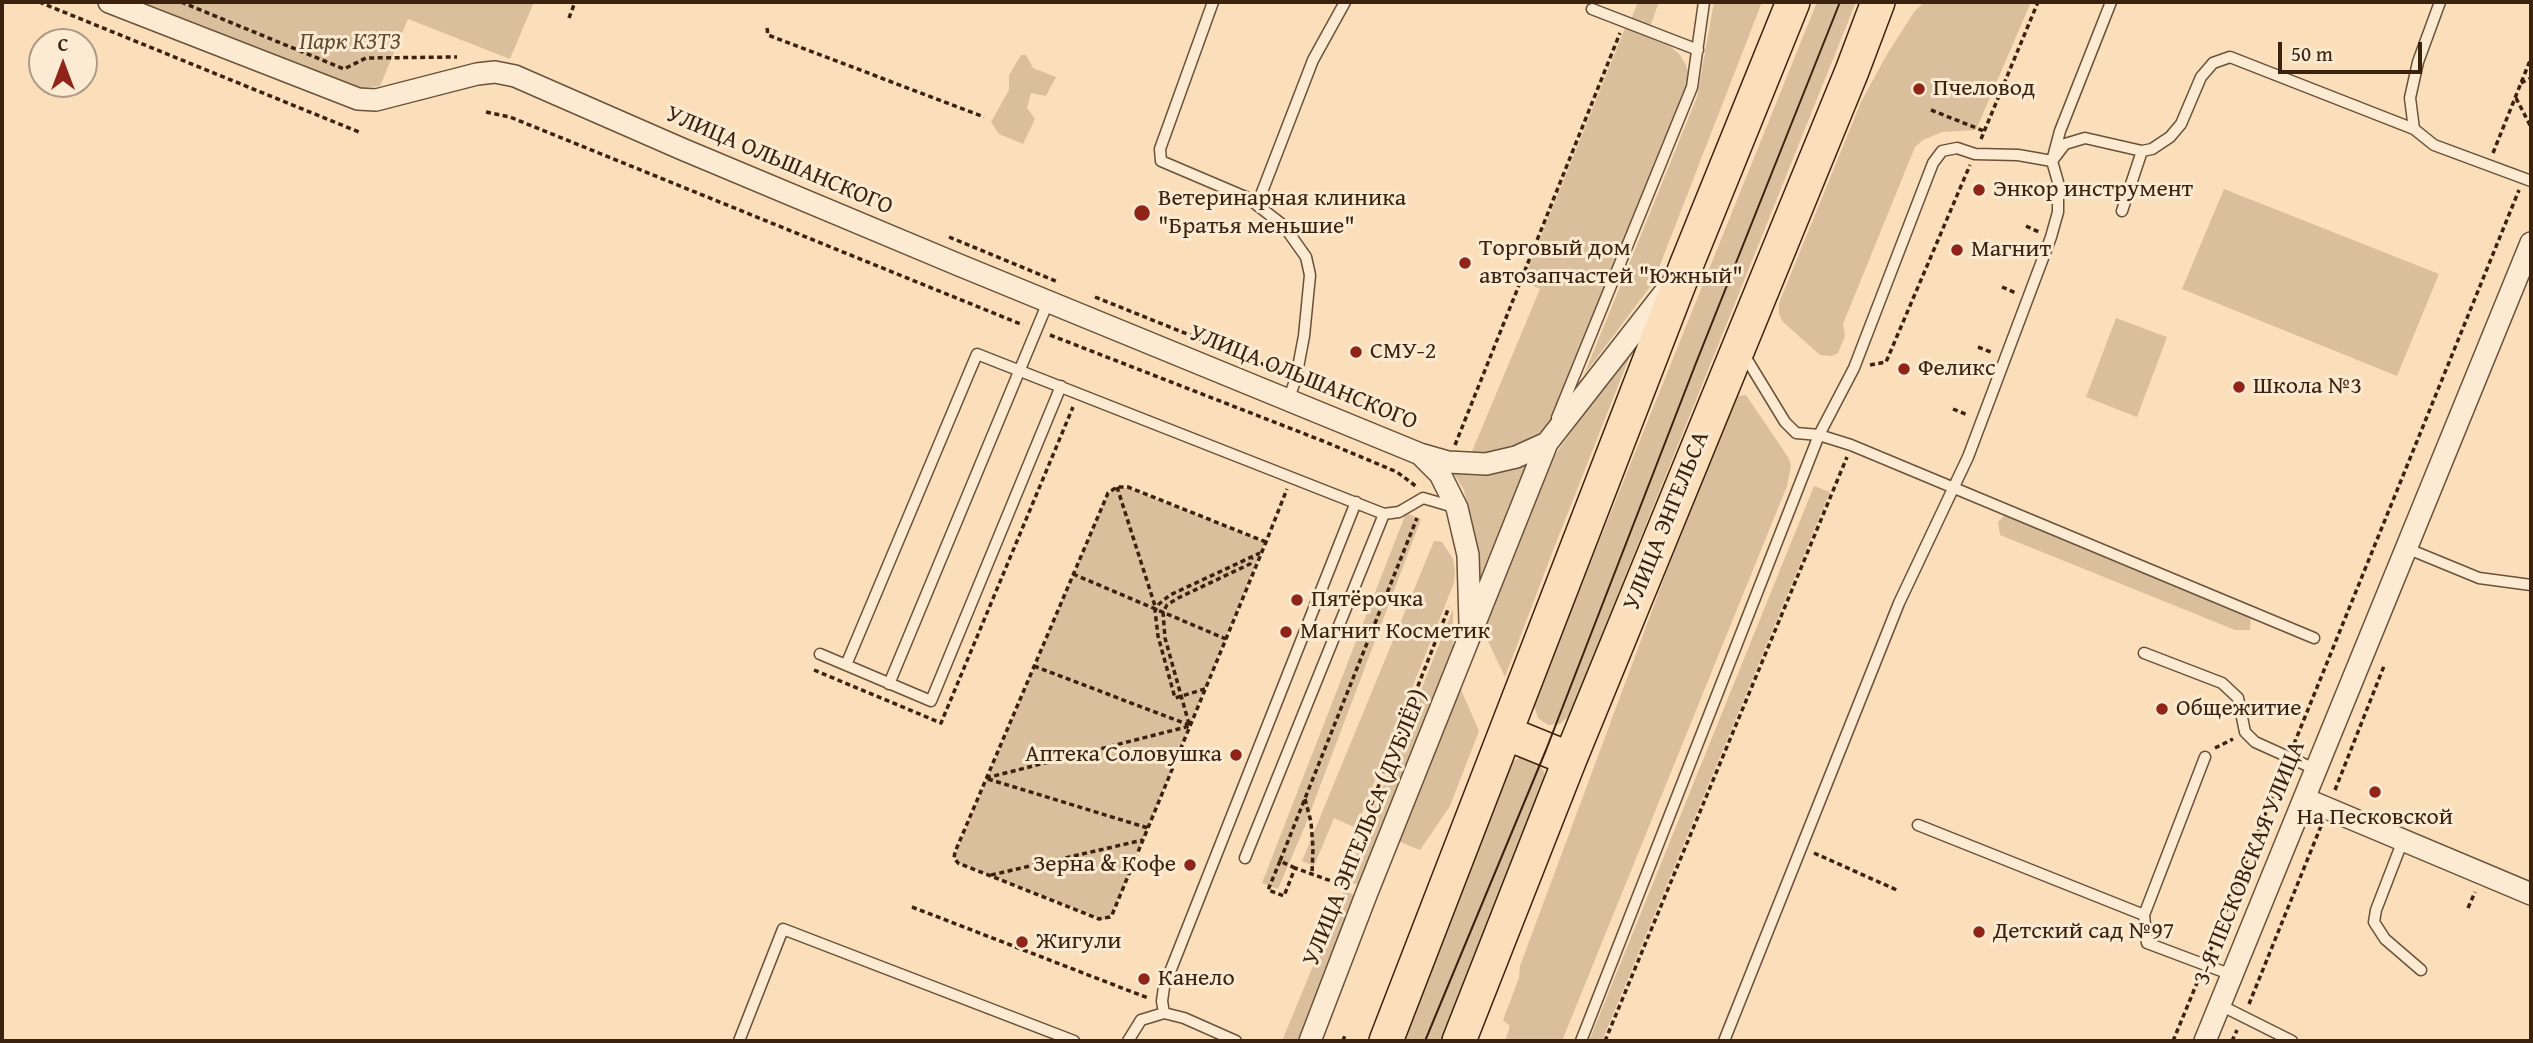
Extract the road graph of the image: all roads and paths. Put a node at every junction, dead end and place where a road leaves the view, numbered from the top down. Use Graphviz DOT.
graph roads {
  1 [pos="39,2"];
  2 [pos="109,2"];
  3 [pos="575,2"];
  4 [pos="1213,2"];
  5 [pos="1345,2"];
  6 [pos="1704,2"];
  7 [pos="1785,2"];
  8 [pos="1793,2"];
  9 [pos="1878,2"];
  10 [pos="1902,2"];
  11 [pos="2038,2"];
  12 [pos="2111,2"];
  13 [pos="2440,2"];
  14 [pos="1592,9"];
  15 [pos="569,18"];
  16 [pos="1624,22"];
  17 [pos="767,28"];
  18 [pos="1773,48"];
  19 [pos="1698,50"];
  20 [pos="2531,58"];
  21 [pos="1852,71"];
  22 [pos="2531,78"];
  23 [pos="2521,83"];
  24 [pos="2515,97"];
  25 [pos="1931,110"];
  26 [pos="486,112"];
  27 [pos="984,117"];
  28 [pos="2531,127"];
  29 [pos="2414,129"];
  30 [pos="1984,131"];
  31 [pos="359,132"];
  32 [pos="2142,151"];
  33 [pos="1975,154"];
  34 [pos="2052,161"];
  35 [pos="2488,165"];
  36 [pos="2527,179"];
  37 [pos="1257,205"];
  38 [pos="2122,211"];
  39 [pos="2026,226"];
  40 [pos="2040,232"];
  41 [pos="2531,243"];
  42 [pos="1686,266"];
  43 [pos="2002,287"];
  44 [pos="2018,294"];
  45 [pos="1048,302"];
  46 [pos="1036,330"];
  47 [pos="1738,344"];
  48 [pos="1978,347"];
  49 [pos="1993,353"];
  50 [pos="1854,368"];
  51 [pos="1020,370"];
  52 [pos="1061,386"];
  53 [pos="1288,401"];
  54 [pos="1953,409"];
  55 [pos="1970,416"];
  56 [pos="1819,435"];
  57 [pos="1547,443"];
  58 [pos="1851,445"];
  59 [pos="1420,454"];
  60 [pos="1448,462"];
  61 [pos="1292,477"];
  62 [pos="1954,486"];
  63 [pos="1117,487"];
  64 [pos="1426,498"];
  65 [pos="1356,502"];
  66 [pos="1457,508"];
  67 [pos="1384,514"];
  68 [pos="1266,542"];
  69 [pos="2406,548"];
  70 [pos="1261,553"];
  71 [pos="1252,557"];
  72 [pos="1073,574"];
  73 [pos="2531,585"];
  74 [pos="1451,602"];
  75 [pos="1156,609"];
  76 [pos="1163,612"];
  77 [pos="1471,635"];
  78 [pos="2314,638"];
  79 [pos="1226,639"];
  80 [pos="2144,653"];
  81 [pos="820,654"];
  82 [pos="846,665"];
  83 [pos="1034,666"];
  84 [pos="2384,666"];
  85 [pos="889,684"];
  86 [pos="1205,689"];
  87 [pos="1181,696"];
  88 [pos="1190,726"];
  89 [pos="1506,733"];
  90 [pos="2255,742"];
  91 [pos="2289,756"];
  92 [pos="2205,757"];
  93 [pos="1570,759"];
  94 [pos="2317,769"];
  95 [pos="986,778"];
  96 [pos="1304,797"];
  97 [pos="2305,799"];
  98 [pos="2328,808"];
  99 [pos="1918,825"];
  100 [pos="1148,828"];
  101 [pos="1143,840"];
  102 [pos="2403,840"];
  103 [pos="1801,848"];
  104 [pos="1245,858"];
  105 [pos="1280,861"];
  106 [pos="1295,868"];
  107 [pos="1312,873"];
  108 [pos="989,875"];
  109 [pos="1340,884"];
  110 [pos="1899,891"];
  111 [pos="2531,894"];
  112 [pos="1366,895"];
  113 [pos="912,907"];
  114 [pos="2144,915"];
  115 [pos="2210,951"];
  116 [pos="2421,970"];
  117 [pos="2232,975"];
  118 [pos="2199,976"];
  119 [pos="1147,1000"];
  120 [pos="2220,1005"];
  121 [pos="1164,1013"];
  122 [pos="2243,1017"];
  123 [pos="1345,1035"];
  124 [pos="739,1041"];
  125 [pos="1074,1041"];
  126 [pos="1128,1041"];
  127 [pos="1236,1041"];
  128 [pos="1310,1041"];
  129 [pos="1343,1041"];
  130 [pos="1386,1041"];
  131 [pos="1459,1041"];
  132 [pos="1581,1041"];
  133 [pos="1605,1041"];
  134 [pos="1724,1041"];
  135 [pos="2173,1041"];
  136 [pos="2205,1041"];
  137 [pos="2232,1041"];
  138 [pos="2292,1041"];
  1 -- 31 [label="path"];
  2 -- 45 [label="street, УЛИЦА ОЛЬШАНСКОГО"];
  3 -- 15 [label="path"];
  4 -- 37 [label="lane"];
  5 -- 37 [label="lane"];
  6 -- 19 [label="lane"];
  7 -- 18 [label="main road"];
  8 -- 18 [label="main road"];
  9 -- 21 [label="main road, УЛИЦА ЭНГЕЛЬСА"];
  10 -- 21 [label="main road"];
  11 -- 30 [label="path"];
  12 -- 34 [label="lane"];
  13 -- 29 [label="lane"];
  14 -- 16 [label="lane"];
  16 -- 19 [label="lane"];
  16 -- 60 [label="path"];
  17 -- 27 [label="path"];
  18 -- 42 [label="main road"];
  19 -- 57 [label="lane"];
  20 -- 23 [label="path"];
  21 -- 47 [label="main road, УЛИЦА ЭНГЕЛЬСА"];
  22 -- 23 [label="path"];
  23 -- 24 [label="path"];
  24 -- 28 [label="path"];
  24 -- 35 [label="path"];
  25 -- 30 [label="path"];
  26 -- 46 [label="path"];
  29 -- 32 [label="lane"];
  29 -- 35 [label="lane"];
  30 -- 33 [label="path"];
  32 -- 34 [label="lane"];
  32 -- 38 [label="lane"];
  33 -- 34 [label="lane"];
  33 -- 50 [label="path"];
  33 -- 50 [label="lane"];
  34 -- 62 [label="lane"];
  35 -- 36 [label="lane"];
  36 -- 91 [label="path"];
  37 -- 53 [label="lane"];
  39 -- 40 [label="path"];
  41 -- 69 [label="street, 3-Я ПЕСКОВСКАЯ УЛИЦА"];
  42 -- 57 [label="street"];
  42 -- 89 [label="main road"];
  43 -- 44 [label="path"];
  45 -- 46 [label="lane"];
  45 -- 53 [label="street, УЛИЦА ОЛЬШАНСКОГО"];
  46 -- 51 [label="lane"];
  46 -- 64 [label="path"];
  47 -- 56 [label="lane"];
  47 -- 93 [label="main road, УЛИЦА ЭНГЕЛЬСА"];
  48 -- 49 [label="path"];
  50 -- 56 [label="lane"];
  51 -- 52 [label="lane"];
  51 -- 82 [label="lane"];
  51 -- 85 [label="lane"];
  52 -- 61 [label="lane"];
  52 -- 85 [label="lane"];
  53 -- 59 [label="street, УЛИЦА ОЛЬШАНСКОГО"];
  54 -- 55 [label="path"];
  56 -- 58 [label="lane"];
  56 -- 132 [label="lane"];
  57 -- 60 [label="street, УЛИЦА ОЛЬШАНСКОГО"];
  57 -- 77 [label="street, УЛИЦА ЭНГЕЛЬСА (ДУБЛЁР)"];
  58 -- 62 [label="lane"];
  58 -- 133 [label="path"];
  59 -- 60 [label="street, УЛИЦА ОЛЬШАНСКОГО"];
  59 -- 66 [label="street"];
  61 -- 65 [label="lane"];
  61 -- 68 [label="path"];
  62 -- 78 [label="lane"];
  62 -- 103 [label="lane"];
  63 -- 68 [label="path"];
  63 -- 72 [label="path"];
  63 -- 75 [label="path"];
  64 -- 66 [label="lane"];
  64 -- 67 [label="lane"];
  64 -- 96 [label="path"];
  65 -- 67 [label="lane"];
  65 -- 121 [label="lane"];
  66 -- 77 [label="street"];
  67 -- 104 [label="lane"];
  68 -- 70 [label="path"];
  69 -- 73 [label="lane"];
  69 -- 94 [label="street, 3-Я ПЕСКОВСКАЯ УЛИЦА"];
  70 -- 71 [label="path"];
  70 -- 79 [label="path"];
  71 -- 75 [label="path"];
  71 -- 76 [label="path"];
  72 -- 75 [label="path"];
  72 -- 83 [label="path"];
  74 -- 109 [label="path"];
  75 -- 76 [label="path"];
  75 -- 87 [label="path"];
  76 -- 79 [label="path"];
  76 -- 87 [label="path"];
  77 -- 112 [label="street, УЛИЦА ЭНГЕЛЬСА (ДУБЛЁР)"];
  79 -- 86 [label="path"];
  80 -- 90 [label="lane"];
  81 -- 82 [label="lane"];
  82 -- 85 [label="lane"];
  83 -- 88 [label="path"];
  83 -- 95 [label="path"];
  84 -- 98 [label="path"];
  86 -- 87 [label="path"];
  86 -- 88 [label="path"];
  87 -- 88 [label="path"];
  88 -- 95 [label="path"];
  88 -- 100 [label="path"];
  89 -- 93 [label="main road"];
  89 -- 130 [label="main road"];
  90 -- 91 [label="lane"];
  90 -- 92 [label="path"];
  91 -- 94 [label="lane"];
  91 -- 115 [label="path"];
  92 -- 114 [label="lane"];
  93 -- 131 [label="main road, УЛИЦА ЭНГЕЛЬСА"];
  94 -- 97 [label="street, 3-Я ПЕСКОВСКАЯ УЛИЦА"];
  95 -- 100 [label="path"];
  95 -- 108 [label="path"];
  96 -- 105 [label="path"];
  96 -- 107 [label="path"];
  97 -- 98 [label="street"];
  97 -- 117 [label="street, 3-Я ПЕСКОВСКАЯ УЛИЦА"];
  98 -- 102 [label="street"];
  98 -- 122 [label="path"];
  99 -- 114 [label="lane"];
  100 -- 101 [label="path"];
  101 -- 108 [label="path"];
  101 -- 108 [label="path"];
  102 -- 111 [label="street"];
  102 -- 116 [label="lane"];
  103 -- 110 [label="path"];
  103 -- 134 [label="lane"];
  105 -- 106 [label="path"];
  105 -- 106 [label="path"];
  106 -- 107 [label="path"];
  107 -- 109 [label="path"];
  109 -- 112 [label="path"];
  112 -- 128 [label="street, УЛИЦА ЭНГЕЛЬСА (ДУБЛЁР)"];
  113 -- 119 [label="path"];
  114 -- 117 [label="lane"];
  117 -- 120 [label="street, 3-Я ПЕСКОВСКАЯ УЛИЦА"];
  118 -- 135 [label="path"];
  120 -- 122 [label="lane"];
  120 -- 136 [label="street, 3-Я ПЕСКОВСКАЯ УЛИЦА"];
  121 -- 126 [label="lane"];
  121 -- 127 [label="lane"];
  122 -- 137 [label="path"];
  122 -- 138 [label="lane"];
  123 -- 129 [label="path"];
  124 -- 125 [label="lane"];
}
